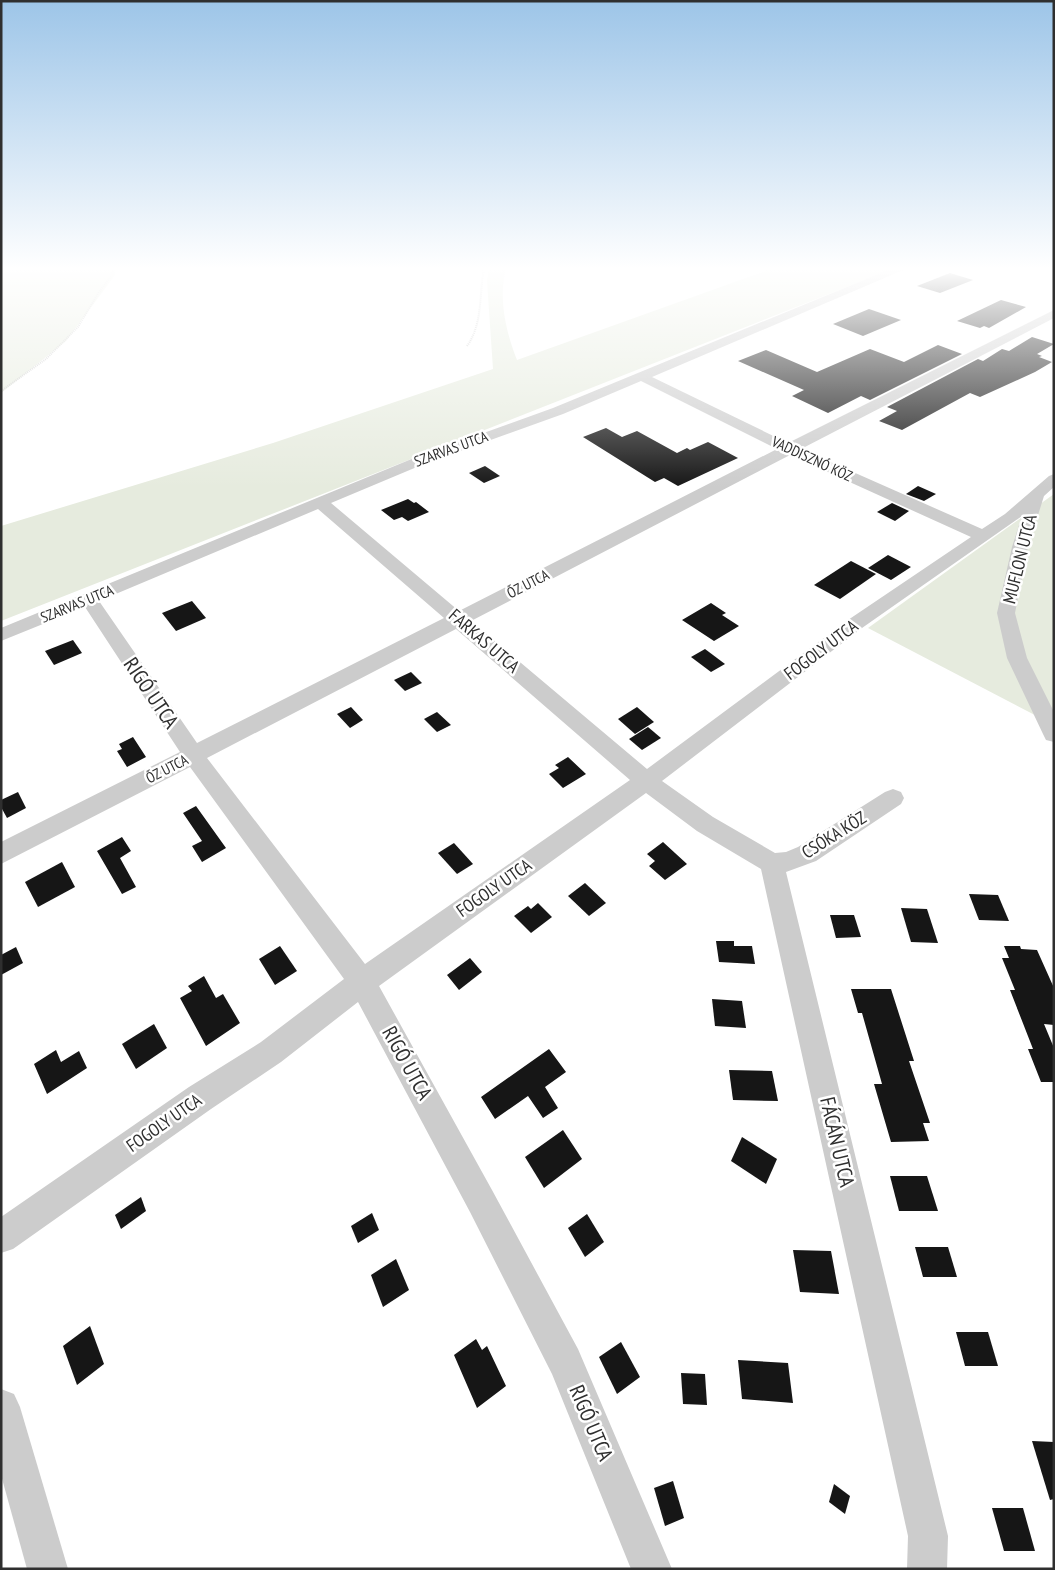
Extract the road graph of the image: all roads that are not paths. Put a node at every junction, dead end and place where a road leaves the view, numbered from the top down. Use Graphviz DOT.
graph roads {
  1 [pos="728,341"];
  2 [pos="999,341"];
  3 [pos="643,377"];
  4 [pos="788,449"];
  5 [pos="1054,480"];
  6 [pos="1037,494"];
  7 [pos="320,502"];
  8 [pos="984,536"];
  9 [pos="89,600"];
  10 [pos="459,619"];
  11 [pos="1,635"];
  12 [pos="1054,734"];
  13 [pos="193,755"];
  14 [pos="646,781"];
  15 [pos="893,798"];
  16 [pos="1,854"];
  17 [pos="772,863"];
  18 [pos="362,982"];
  19 [pos="1,1237"];
  20 [pos="1,1407"];
  21 [pos="48,1569"];
  22 [pos="652,1569"];
  23 [pos="927,1569"];
  1 -- 3 [label="street, SZARVAS UTCA"];
  2 -- 4 [label="street, ŐZ UTCA"];
  3 -- 4 [label="street, VADDISZNÓ KÖZ"];
  3 -- 7 [label="street, SZARVAS UTCA"];
  4 -- 8 [label="street, VADDISZNÓ KÖZ"];
  4 -- 10 [label="street, ŐZ UTCA"];
  5 -- 6 [label="street, MUFLON UTCA"];
  6 -- 8 [label="street, MUFLON UTCA"];
  6 -- 12 [label="street, MUFLON UTCA"];
  7 -- 9 [label="street, SZARVAS UTCA"];
  7 -- 10 [label="street, FARKAS UTCA"];
  8 -- 14 [label="street, FOGOLY UTCA"];
  9 -- 11 [label="street, SZARVAS UTCA"];
  9 -- 13 [label="street, RIGÓ UTCA"];
  10 -- 13 [label="street, ŐZ UTCA"];
  10 -- 14 [label="street, FARKAS UTCA"];
  13 -- 16 [label="street, ŐZ UTCA"];
  13 -- 18 [label="street, RIGÓ UTCA"];
  14 -- 17 [label="street"];
  14 -- 18 [label="street, FOGOLY UTCA"];
  15 -- 17 [label="street, CSÓKA KÖZ"];
  17 -- 23 [label="street, FÁCÁN UTCA"];
  18 -- 19 [label="street, FOGOLY UTCA"];
  18 -- 22 [label="street, RIGÓ UTCA"];
  20 -- 21 [label="street"];
}
